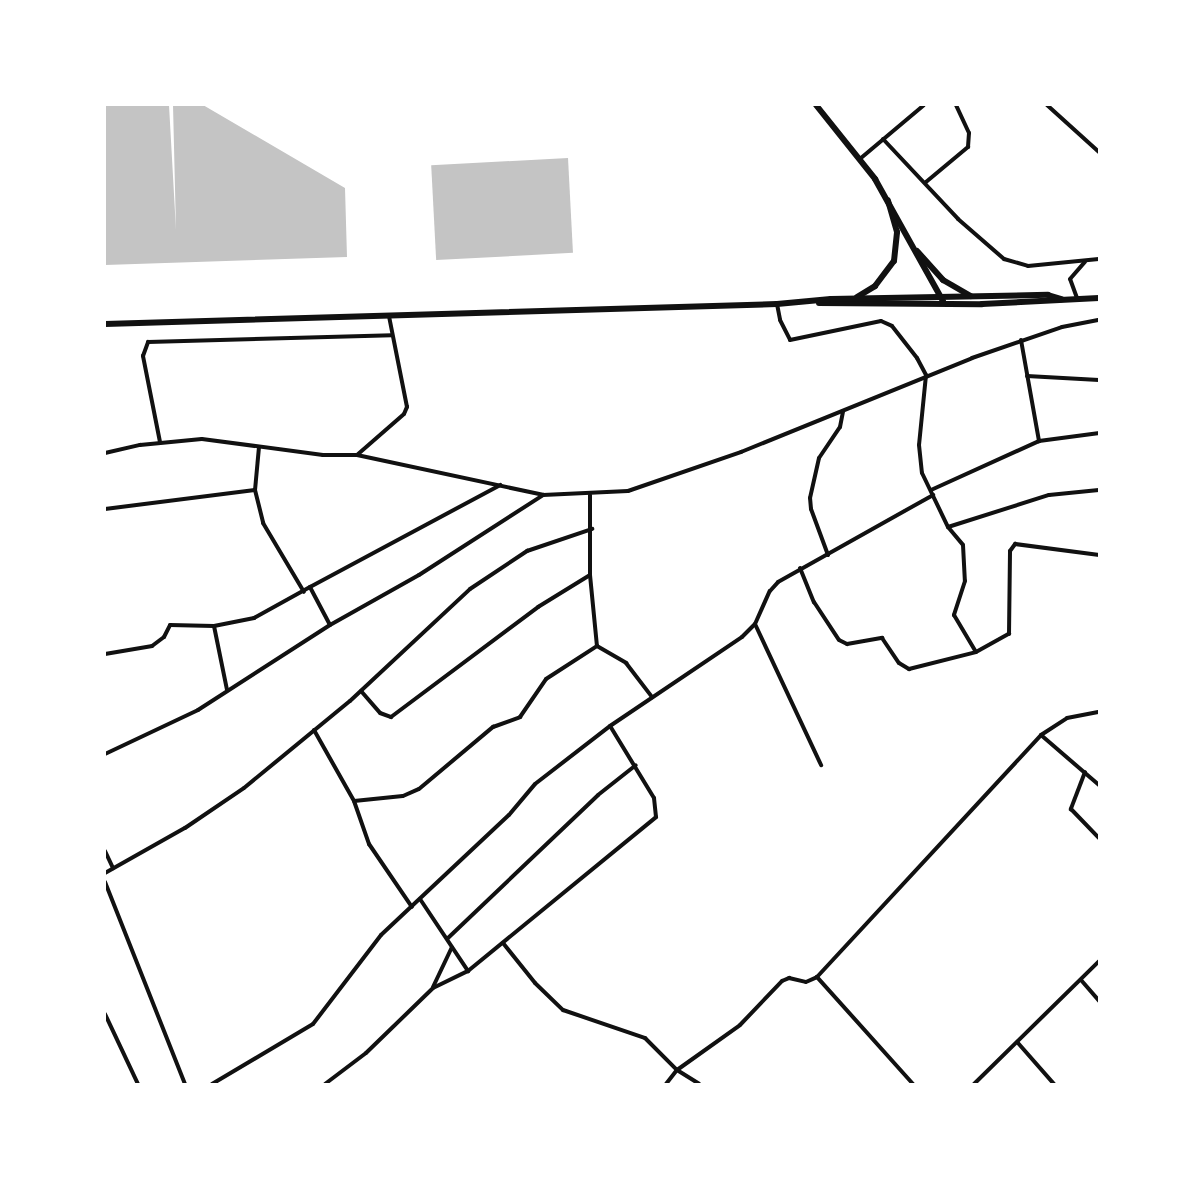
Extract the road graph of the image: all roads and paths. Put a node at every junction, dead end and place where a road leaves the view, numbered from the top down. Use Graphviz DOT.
graph roads {
  1 [pos="816,105"];
  2 [pos="924,105"];
  3 [pos="956,105"];
  4 [pos="1047,105"];
  5 [pos="883,139"];
  6 [pos="1099,152"];
  7 [pos="861,158"];
  8 [pos="926,182"];
  9 [pos="888,200"];
  10 [pos="917,251"];
  11 [pos="1099,259"];
  12 [pos="1086,261"];
  13 [pos="974,297"];
  14 [pos="854,298"];
  15 [pos="1077,298"];
  16 [pos="1099,298"];
  17 [pos="1061,299"];
  18 [pos="943,301"];
  19 [pos="813,302"];
  20 [pos="777,304"];
  21 [pos="389,316"];
  22 [pos="1099,320"];
  23 [pos="105,324"];
  24 [pos="392,335"];
  25 [pos="1021,340"];
  26 [pos="926,375"];
  27 [pos="1027,376"];
  28 [pos="1099,380"];
  29 [pos="843,411"];
  30 [pos="1099,433"];
  31 [pos="1039,441"];
  32 [pos="160,442"];
  33 [pos="259,447"];
  34 [pos="105,453"];
  35 [pos="357,455"];
  36 [pos="500,484"];
  37 [pos="255,490"];
  38 [pos="1099,490"];
  39 [pos="932,492"];
  40 [pos="543,495"];
  41 [pos="590,495"];
  42 [pos="105,509"];
  43 [pos="948,527"];
  44 [pos="592,530"];
  45 [pos="828,555"];
  46 [pos="1099,555"];
  47 [pos="800,568"];
  48 [pos="590,575"];
  49 [pos="310,587"];
  50 [pos="304,591"];
  51 [pos="755,624"];
  52 [pos="330,625"];
  53 [pos="214,626"];
  54 [pos="597,646"];
  55 [pos="976,652"];
  56 [pos="105,654"];
  57 [pos="226,690"];
  58 [pos="361,690"];
  59 [pos="652,696"];
  60 [pos="1099,712"];
  61 [pos="610,726"];
  62 [pos="314,730"];
  63 [pos="1041,735"];
  64 [pos="105,754"];
  65 [pos="636,765"];
  66 [pos="821,765"];
  67 [pos="1085,772"];
  68 [pos="1099,785"];
  69 [pos="354,801"];
  70 [pos="1099,838"];
  71 [pos="105,851"];
  72 [pos="113,868"];
  73 [pos="105,873"];
  74 [pos="105,882"];
  75 [pos="420,899"];
  76 [pos="412,907"];
  77 [pos="448,938"];
  78 [pos="503,943"];
  79 [pos="452,947"];
  80 [pos="1099,961"];
  81 [pos="468,971"];
  82 [pos="817,977"];
  83 [pos="1081,980"];
  84 [pos="433,988"];
  85 [pos="1099,1000"];
  86 [pos="105,1014"];
  87 [pos="111,1027"];
  88 [pos="105,1030"];
  89 [pos="1018,1042"];
  90 [pos="677,1070"];
  91 [pos="138,1084"];
  92 [pos="185,1084"];
  93 [pos="212,1084"];
  94 [pos="325,1084"];
  95 [pos="666,1084"];
  96 [pos="699,1084"];
  97 [pos="913,1084"];
  98 [pos="974,1084"];
  99 [pos="1054,1084"];
  1 -- 7 [label="main road"];
  2 -- 5 [label="street"];
  3 -- 8 [label="street"];
  4 -- 6 [label="street"];
  5 -- 7 [label="street"];
  5 -- 8 [label="street"];
  7 -- 9 [label="main road"];
  8 -- 12 [label="street"];
  9 -- 10 [label="main road"];
  9 -- 14 [label="main road"];
  10 -- 13 [label="main road"];
  10 -- 18 [label="main road"];
  11 -- 12 [label="street"];
  12 -- 15 [label="street"];
  13 -- 17 [label="main road"];
  13 -- 18 [label="main road"];
  14 -- 18 [label="main road"];
  14 -- 19 [label="main road"];
  15 -- 16 [label="main road"];
  15 -- 17 [label="main road"];
  17 -- 18 [label="main road"];
  18 -- 19 [label="main road"];
  19 -- 20 [label="main road"];
  20 -- 21 [label="main road"];
  20 -- 26 [label="street"];
  21 -- 23 [label="main road"];
  21 -- 24 [label="street"];
  22 -- 25 [label="street"];
  24 -- 32 [label="street"];
  24 -- 35 [label="street"];
  25 -- 26 [label="street"];
  25 -- 27 [label="street"];
  26 -- 29 [label="street"];
  26 -- 39 [label="street"];
  27 -- 28 [label="street"];
  27 -- 31 [label="street"];
  29 -- 41 [label="street"];
  29 -- 45 [label="street"];
  30 -- 31 [label="street"];
  31 -- 39 [label="street"];
  32 -- 33 [label="street"];
  32 -- 34 [label="street"];
  33 -- 35 [label="street"];
  33 -- 37 [label="street"];
  35 -- 36 [label="street"];
  36 -- 40 [label="street"];
  36 -- 49 [label="street"];
  37 -- 42 [label="street"];
  37 -- 50 [label="street"];
  38 -- 43 [label="street"];
  39 -- 43 [label="street"];
  39 -- 45 [label="street"];
  40 -- 41 [label="street"];
  40 -- 52 [label="street"];
  41 -- 44 [label="street"];
  43 -- 55 [label="street"];
  44 -- 48 [label="street"];
  44 -- 58 [label="street"];
  45 -- 47 [label="street"];
  46 -- 55 [label="street"];
  47 -- 51 [label="street"];
  47 -- 55 [label="street"];
  48 -- 54 [label="street"];
  48 -- 58 [label="street"];
  49 -- 50 [label="street"];
  49 -- 52 [label="street"];
  50 -- 53 [label="street"];
  51 -- 59 [label="street"];
  51 -- 66 [label="street"];
  52 -- 57 [label="street"];
  53 -- 56 [label="street"];
  53 -- 57 [label="street"];
  54 -- 59 [label="street"];
  54 -- 69 [label="street"];
  57 -- 64 [label="street"];
  58 -- 62 [label="street"];
  59 -- 61 [label="street"];
  60 -- 63 [label="street"];
  61 -- 65 [label="street"];
  61 -- 75 [label="street"];
  62 -- 69 [label="street"];
  62 -- 72 [label="street"];
  63 -- 67 [label="street"];
  63 -- 82 [label="street"];
  65 -- 77 [label="street"];
  65 -- 78 [label="street"];
  67 -- 68 [label="street"];
  67 -- 70 [label="street"];
  69 -- 76 [label="street"];
  71 -- 72 [label="street"];
  72 -- 73 [label="street"];
  74 -- 92 [label="street"];
  75 -- 76 [label="street"];
  75 -- 77 [label="street"];
  76 -- 93 [label="street"];
  77 -- 79 [label="street"];
  78 -- 81 [label="street"];
  78 -- 90 [label="street"];
  79 -- 81 [label="street"];
  79 -- 84 [label="street"];
  80 -- 83 [label="street"];
  81 -- 84 [label="street"];
  82 -- 90 [label="street"];
  82 -- 97 [label="street"];
  83 -- 85 [label="street"];
  83 -- 89 [label="street"];
  84 -- 94 [label="street"];
  86 -- 87 [label="street"];
  87 -- 88 [label="street"];
  87 -- 91 [label="street"];
  89 -- 98 [label="street"];
  89 -- 99 [label="street"];
  90 -- 95 [label="street"];
  90 -- 96 [label="street"];
}
